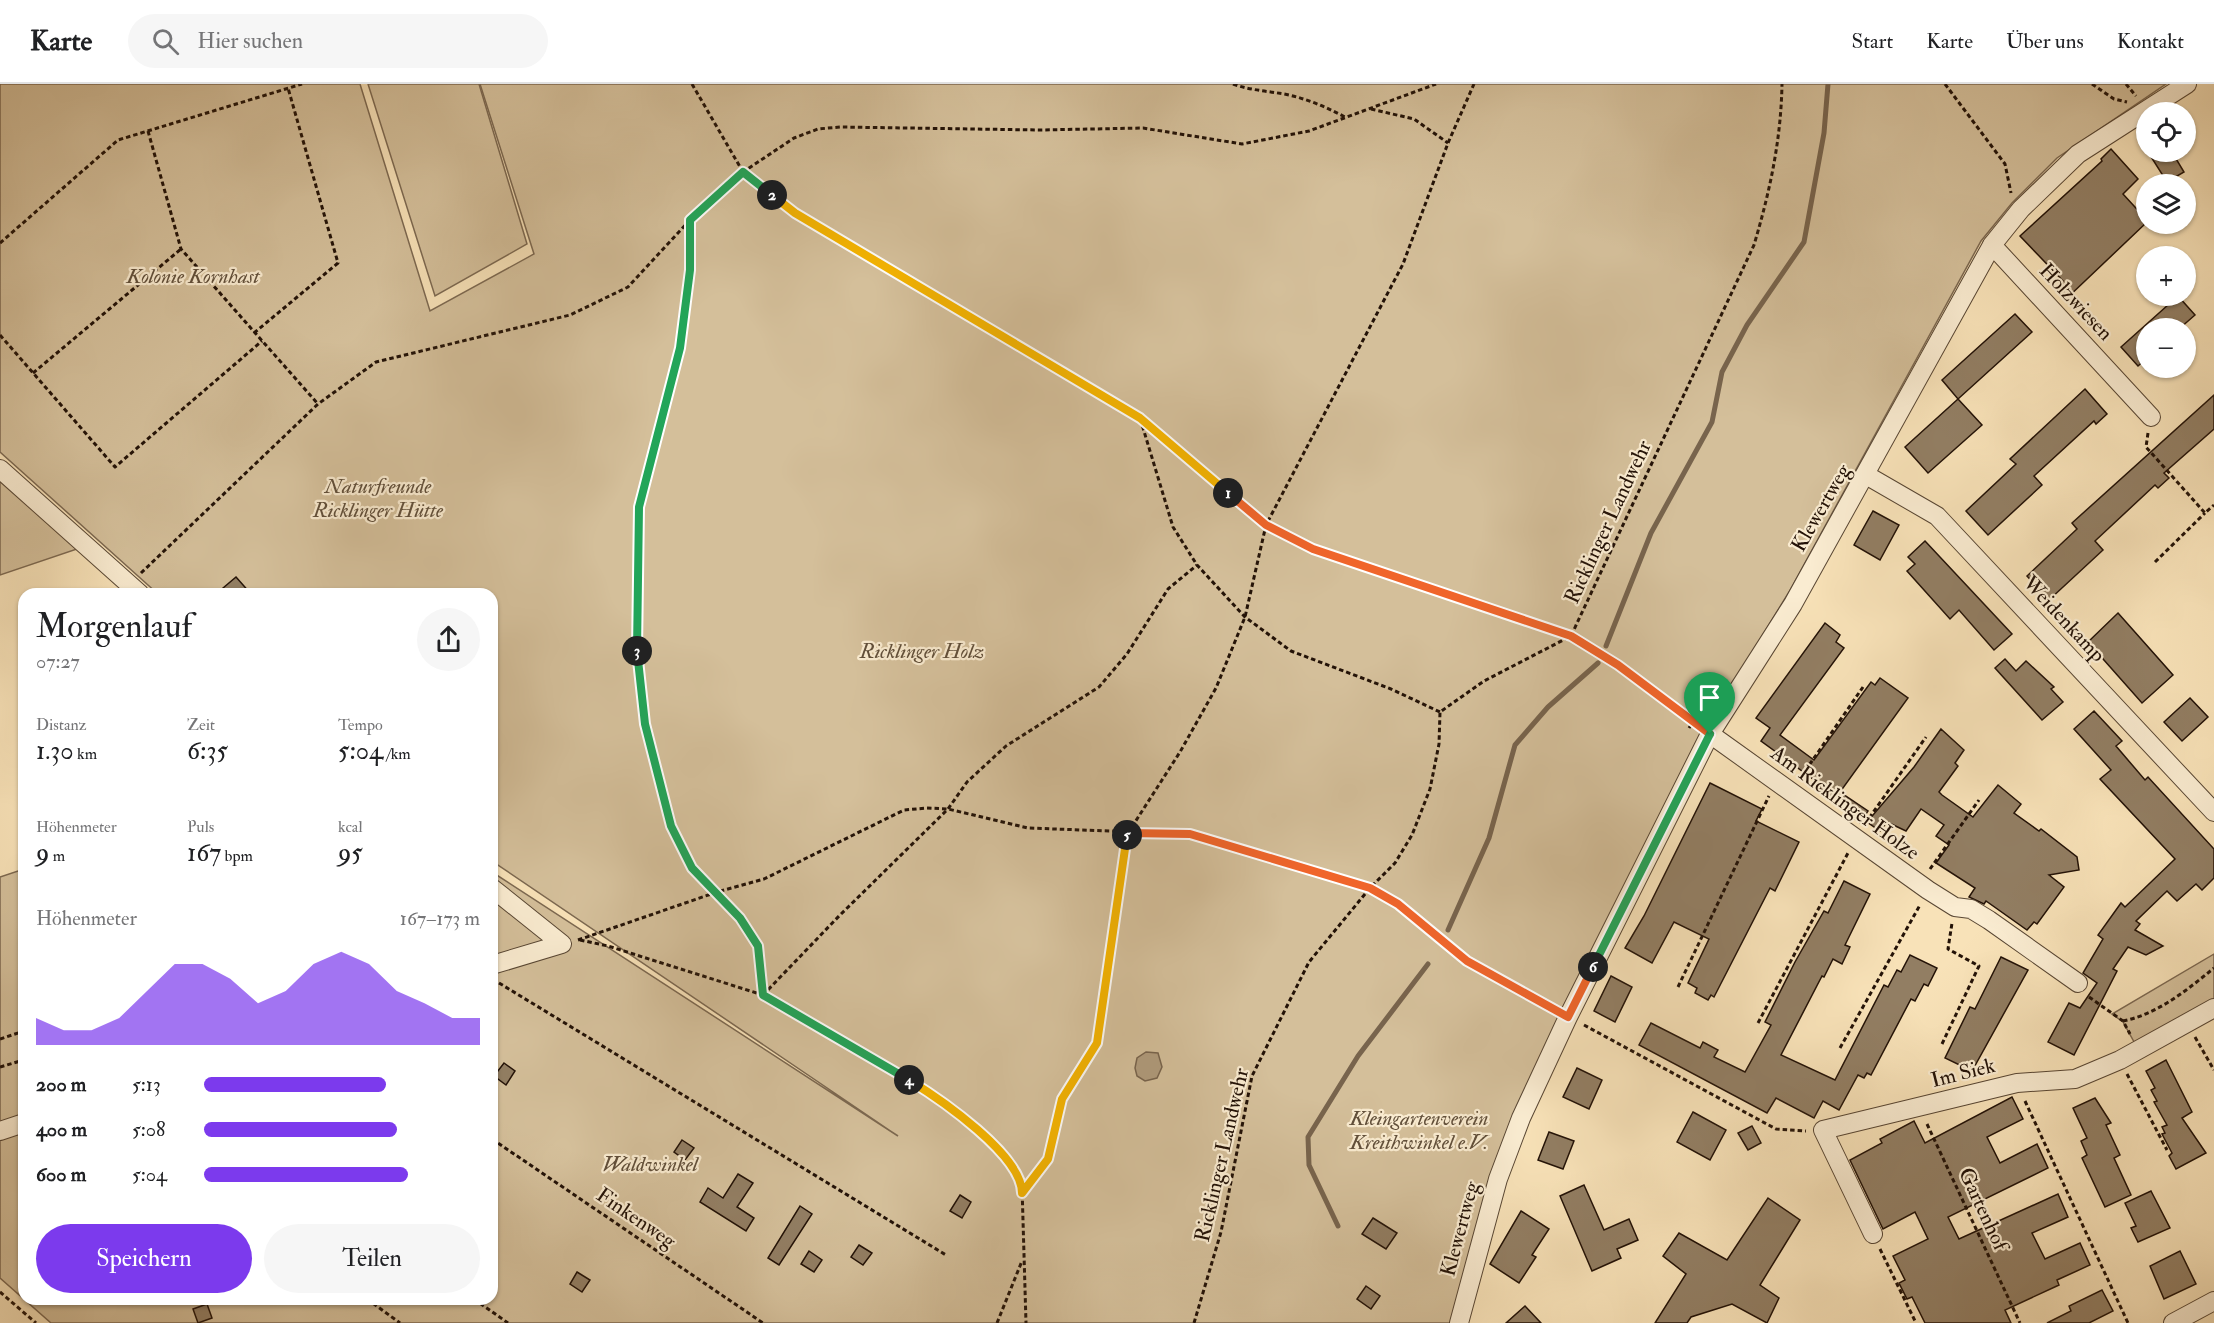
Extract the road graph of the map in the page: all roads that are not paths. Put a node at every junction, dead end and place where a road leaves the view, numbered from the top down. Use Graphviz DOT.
graph roads {
  1 [pos="2187,84"];
  2 [pos="1992,245"];
  3 [pos="2151,417"];
  4 [pos="0,469"];
  5 [pos="1866,475"];
  6 [pos="133,588"];
  7 [pos="1710,734"];
  8 [pos="2214,812"];
  9 [pos="498,892"];
  10 [pos="498,963"];
  11 [pos="2078,983"];
  12 [pos="2214,1008"];
  13 [pos="18,1125"];
  14 [pos="0,1131"];
  15 [pos="1873,1234"];
  16 [pos="2214,1301"];
  17 [pos="1459,1323"];
  18 [pos="2173,1323"];
  1 -- 2 [label="street, Klewertweg"];
  2 -- 3 [label="street, Holzwiesen"];
  2 -- 5 [label="street, Klewertweg"];
  4 -- 6 [label="street"];
  5 -- 7 [label="street, Klewertweg"];
  5 -- 8 [label="street, Weidenkamp"];
  7 -- 11 [label="street, Am Ricklinger Holze"];
  7 -- 17 [label="street, Klewertweg"];
  9 -- 10 [label="street"];
  12 -- 15 [label="street, Im Siek"];
  13 -- 14 [label="street"];
  16 -- 18 [label="street"];
}
